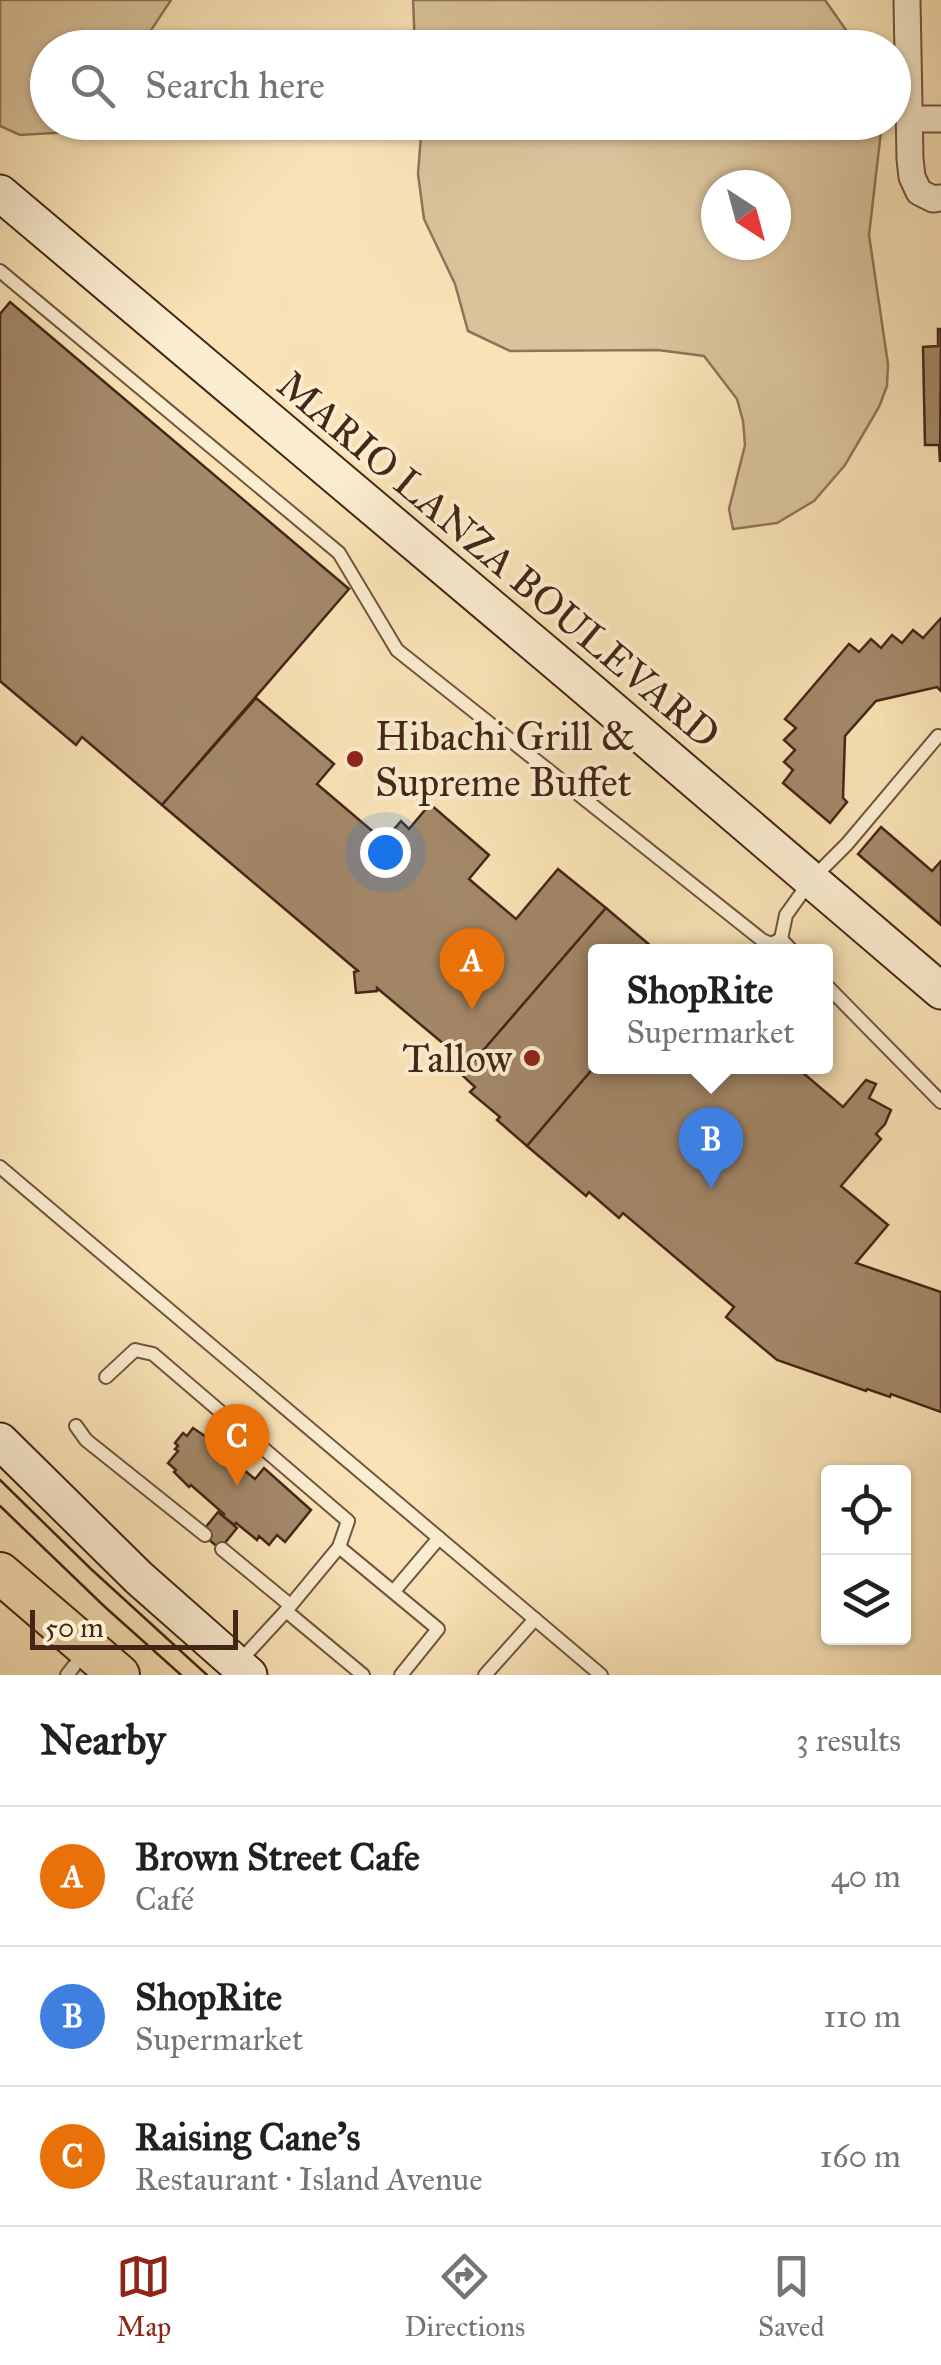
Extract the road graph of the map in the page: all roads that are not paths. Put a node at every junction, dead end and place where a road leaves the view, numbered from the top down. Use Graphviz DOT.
graph roads {
  1 [pos="907,0"];
  2 [pos="908,30"];
  3 [pos="911,119"];
  4 [pos="941,119"];
  5 [pos="911,140"];
  6 [pos="941,198"];
  7 [pos="4,204"];
  8 [pos="0,272"];
  9 [pos="938,736"];
  10 [pos="812,880"];
  11 [pos="780,939"];
  12 [pos="785,944"];
  13 [pos="941,991"];
  14 [pos="833,992"];
  15 [pos="941,1102"];
  16 [pos="0,1167"];
  17 [pos="106,1377"];
  18 [pos="76,1426"];
  19 [pos="0,1440"];
  20 [pos="205,1535"];
  21 [pos="439,1538"];
  22 [pos="339,1547"];
  23 [pos="222,1549"];
  24 [pos="0,1572"];
  25 [pos="394,1591"];
  26 [pos="0,1607"];
  27 [pos="288,1608"];
  28 [pos="535,1619"];
  29 [pos="243,1670"];
  30 [pos="75,1672"];
  31 [pos="119,1675"];
  32 [pos="364,1675"];
  33 [pos="401,1675"];
  34 [pos="485,1675"];
  35 [pos="601,1675"];
  1 -- 2 [label="street"];
  3 -- 4 [label="street"];
  5 -- 6 [label="street"];
  7 -- 10 [label="street, MARIO LANZA BOULEVARD"];
  8 -- 11 [label="lane"];
  9 -- 10 [label="lane"];
  10 -- 11 [label="lane"];
  10 -- 13 [label="street, MARIO LANZA BOULEVARD"];
  11 -- 12 [label="lane"];
  14 -- 15 [label="lane"];
  16 -- 21 [label="lane"];
  17 -- 22 [label="lane"];
  18 -- 20 [label="lane"];
  19 -- 29 [label="street"];
  21 -- 25 [label="lane"];
  21 -- 28 [label="lane"];
  22 -- 25 [label="lane"];
  22 -- 27 [label="lane"];
  23 -- 27 [label="lane"];
  24 -- 31 [label="main road"];
  25 -- 33 [label="lane"];
  26 -- 30 [label="main road"];
  27 -- 29 [label="lane"];
  27 -- 32 [label="lane"];
  28 -- 34 [label="lane"];
  28 -- 35 [label="lane"];
}
